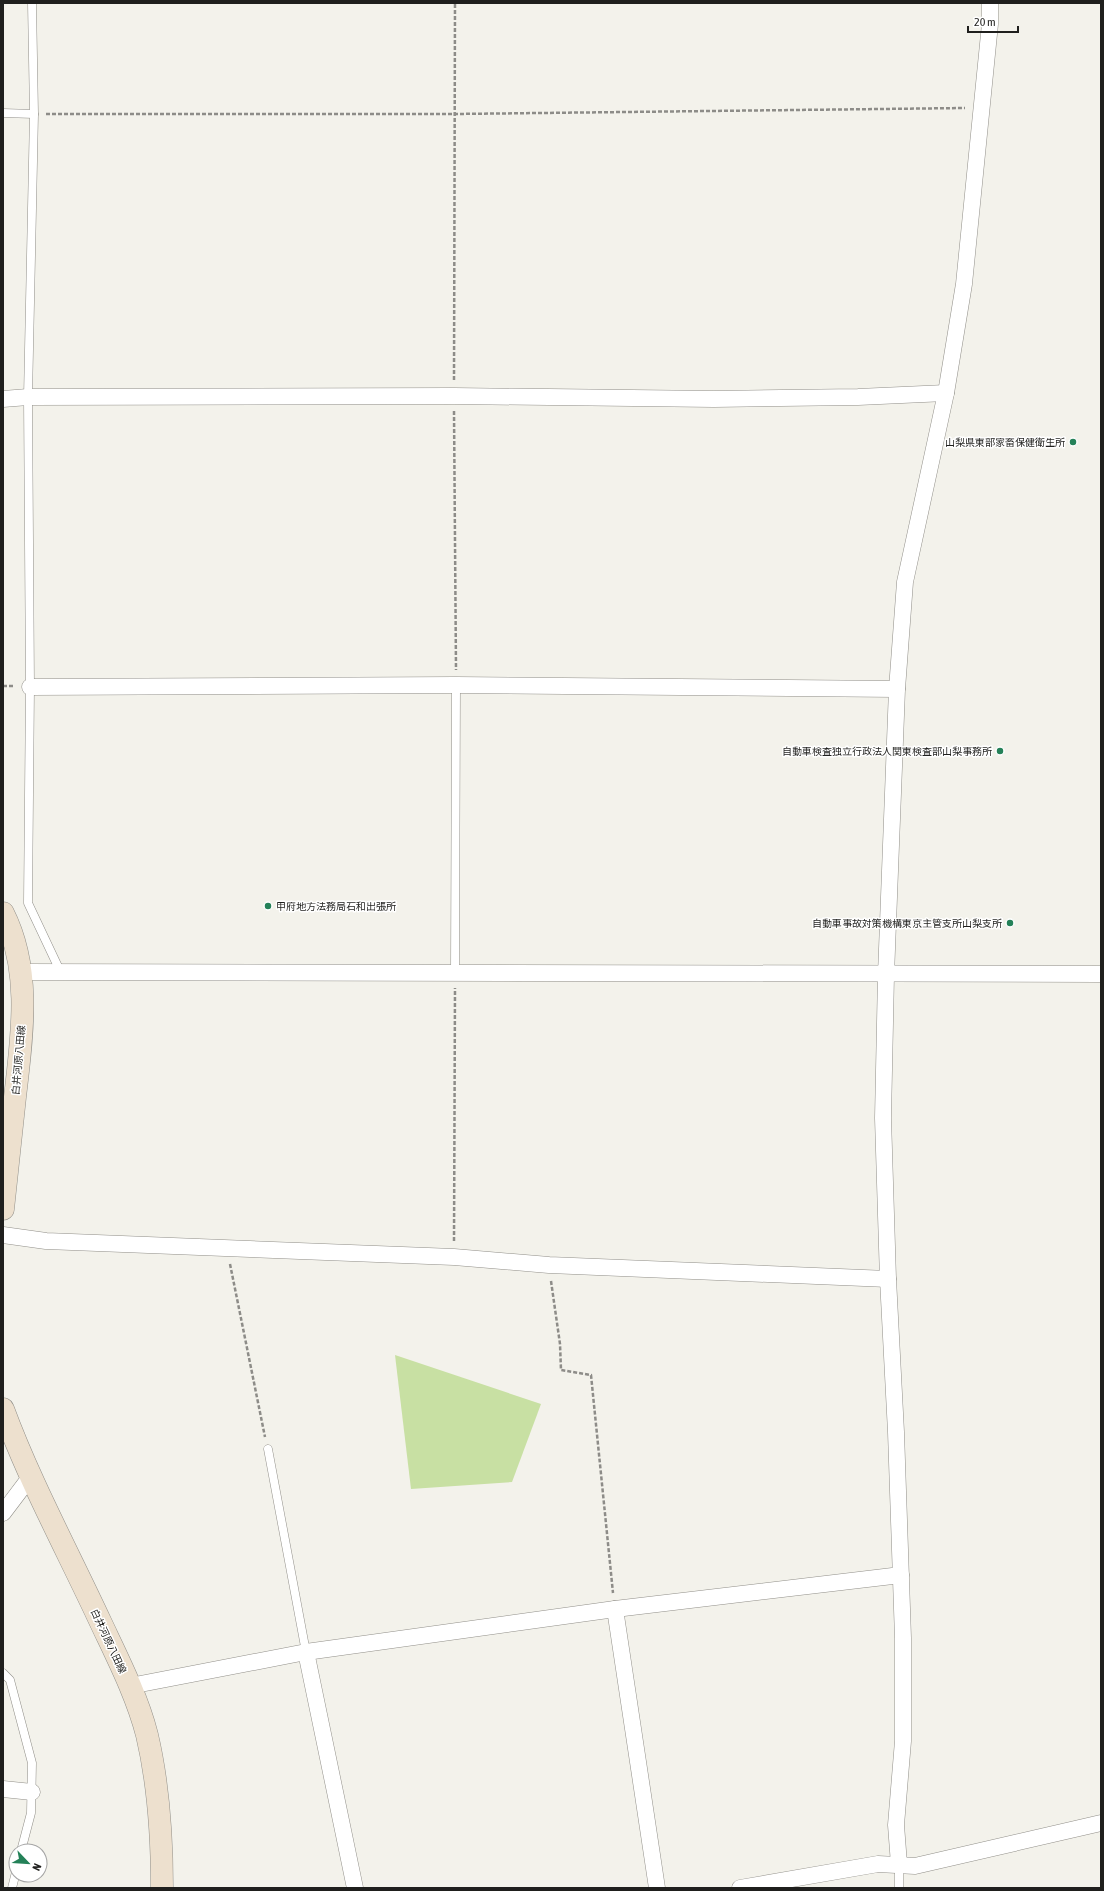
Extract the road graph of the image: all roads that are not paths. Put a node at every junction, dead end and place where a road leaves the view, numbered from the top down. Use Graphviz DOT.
graph roads {
  1 [pos="32,3"];
  2 [pos="990,3"];
  3 [pos="3,113"];
  4 [pos="34,114"];
  5 [pos="946,393"];
  6 [pos="28,397"];
  7 [pos="3,400"];
  8 [pos="456,685"];
  9 [pos="30,687"];
  10 [pos="897,689"];
  11 [pos="3,913"];
  12 [pos="21,972"];
  13 [pos="61,973"];
  14 [pos="455,974"];
  15 [pos="1101,974"];
  16 [pos="886,975"];
  17 [pos="3,1209"];
  18 [pos="3,1235"];
  19 [pos="888,1279"];
  20 [pos="3,1409"];
  21 [pos="268,1449"];
  22 [pos="31,1476"];
  23 [pos="3,1513"];
  24 [pos="901,1575"];
  25 [pos="615,1609"];
  26 [pos="306,1652"];
  27 [pos="3,1673"];
  28 [pos="130,1686"];
  29 [pos="3,1789"];
  30 [pos="32,1792"];
  31 [pos="1101,1823"];
  32 [pos="24,1843"];
  33 [pos="899,1864"];
  34 [pos="162,1888"];
  35 [pos="355,1888"];
  36 [pos="657,1888"];
  37 [pos="740,1888"];
  38 [pos="899,1888"];
  1 -- 4 [label="lane"];
  2 -- 5 [label="street"];
  3 -- 4 [label="lane"];
  4 -- 6 [label="lane"];
  5 -- 6 [label="street"];
  5 -- 10 [label="street"];
  6 -- 7 [label="street"];
  6 -- 9 [label="lane"];
  8 -- 9 [label="street"];
  8 -- 10 [label="street"];
  8 -- 14 [label="lane"];
  9 -- 13 [label="lane"];
  10 -- 16 [label="street"];
  11 -- 12 [label="main road, 白井河原八田線"];
  12 -- 13 [label="street"];
  12 -- 17 [label="main road, 白井河原八田線"];
  13 -- 14 [label="street"];
  14 -- 16 [label="street"];
  15 -- 16 [label="street"];
  16 -- 19 [label="street"];
  18 -- 19 [label="street"];
  19 -- 24 [label="street"];
  20 -- 22 [label="main road, 白井河原八田線"];
  21 -- 26 [label="lane"];
  22 -- 23 [label="street"];
  22 -- 28 [label="main road, 白井河原八田線"];
  24 -- 25 [label="street"];
  24 -- 33 [label="street"];
  25 -- 26 [label="street"];
  25 -- 36 [label="street"];
  26 -- 28 [label="street"];
  26 -- 35 [label="street"];
  27 -- 30 [label="lane"];
  28 -- 34 [label="main road, 白井河原八田線"];
  29 -- 30 [label="street"];
  30 -- 32 [label="lane"];
  31 -- 33 [label="street"];
  33 -- 37 [label="street"];
  33 -- 38 [label="lane"];
}
